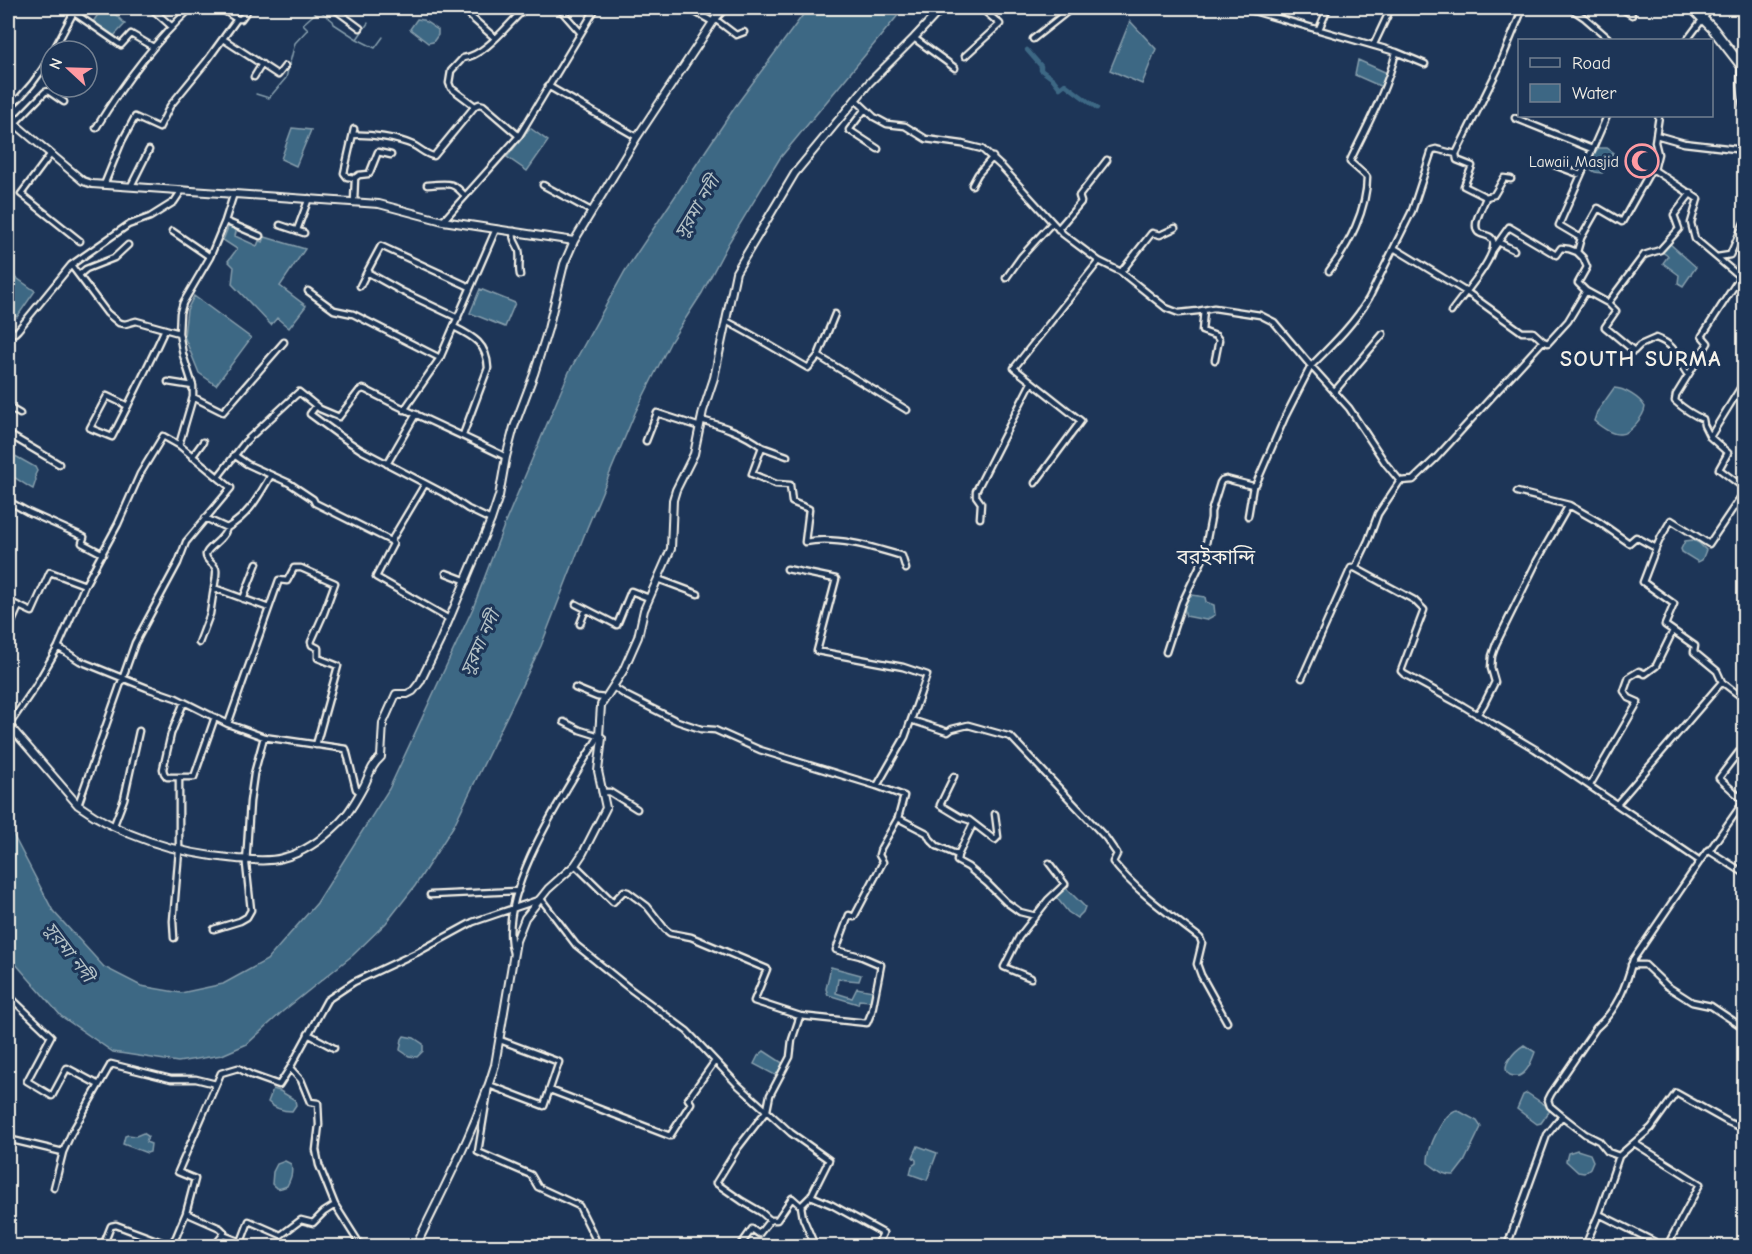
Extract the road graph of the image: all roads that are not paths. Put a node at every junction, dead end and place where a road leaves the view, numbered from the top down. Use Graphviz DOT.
graph roads {
  1 [pos="152,8"];
  2 [pos="191,8"];
  3 [pos="220,8"];
  4 [pos="249,8"];
  5 [pos="333,8"];
  6 [pos="475,8"];
  7 [pos="526,8"];
  8 [pos="559,8"];
  9 [pos="596,8"];
  10 [pos="688,8"];
  11 [pos="725,8"];
  12 [pos="942,8"];
  13 [pos="981,8"];
  14 [pos="1072,8"];
  15 [pos="1242,8"];
  16 [pos="1328,8"];
  17 [pos="1391,8"];
  18 [pos="1523,8"];
  19 [pos="1569,8"];
  20 [pos="1621,8"];
  21 [pos="1692,8"];
  22 [pos="1711,8"];
  23 [pos="1253,9"];
  24 [pos="74,10"];
  25 [pos="1632,15"];
  26 [pos="237,19"];
  27 [pos="1704,20"];
  28 [pos="714,21"];
  29 [pos="171,26"];
  30 [pos="360,28"];
  31 [pos="1319,29"];
  32 [pos="580,32"];
  33 [pos="744,32"];
  34 [pos="495,38"];
  35 [pos="914,38"];
  36 [pos="1608,38"];
  37 [pos="59,39"];
  38 [pos="223,39"];
  39 [pos="1033,39"];
  40 [pos="1688,39"];
  41 [pos="1374,44"];
  42 [pos="153,47"];
  43 [pos="1396,52"];
  44 [pos="965,56"];
  45 [pos="262,64"];
  46 [pos="1425,64"];
  47 [pos="1743,65"];
  48 [pos="285,66"];
  49 [pos="955,68"];
  50 [pos="39,77"];
  51 [pos="254,77"];
  52 [pos="548,86"];
  53 [pos="856,100"];
  54 [pos="64,102"];
  55 [pos="476,106"];
  56 [pos="8,109"];
  57 [pos="865,109"];
  58 [pos="1744,112"];
  59 [pos="1607,117"];
  60 [pos="1659,117"];
  61 [pos="8,118"];
  62 [pos="1515,118"];
  63 [pos="15,124"];
  64 [pos="96,128"];
  65 [pos="1656,135"];
  66 [pos="519,136"];
  67 [pos="637,137"];
  68 [pos="878,149"];
  69 [pos="1592,149"];
  70 [pos="149,150"];
  71 [pos="1744,150"];
  72 [pos="1456,154"];
  73 [pos="50,155"];
  74 [pos="391,155"];
  75 [pos="993,158"];
  76 [pos="1107,160"];
  77 [pos="1554,165"];
  78 [pos="1654,170"];
  79 [pos="1581,176"];
  80 [pos="355,178"];
  81 [pos="1511,179"];
  82 [pos="104,185"];
  83 [pos="427,185"];
  84 [pos="543,185"];
  85 [pos="972,185"];
  86 [pos="131,186"];
  87 [pos="182,190"];
  88 [pos="234,193"];
  89 [pos="1691,193"];
  90 [pos="465,196"];
  91 [pos="1486,197"];
  92 [pos="309,198"];
  93 [pos="354,201"];
  94 [pos="591,211"];
  95 [pos="225,221"];
  96 [pos="443,221"];
  97 [pos="1052,223"];
  98 [pos="1744,224"];
  99 [pos="280,225"];
  100 [pos="1175,228"];
  101 [pos="496,229"];
  102 [pos="1059,229"];
  103 [pos="297,230"];
  104 [pos="172,231"];
  105 [pos="514,231"];
  106 [pos="304,233"];
  107 [pos="260,237"];
  108 [pos="1581,238"];
  109 [pos="80,241"];
  110 [pos="574,241"];
  111 [pos="1500,243"];
  112 [pos="128,245"];
  113 [pos="1394,248"];
  114 [pos="1514,250"];
  115 [pos="1492,251"];
  116 [pos="1577,252"];
  117 [pos="210,257"];
  118 [pos="1716,257"];
  119 [pos="1099,261"];
  120 [pos="71,265"];
  121 [pos="1329,271"];
  122 [pos="368,272"];
  123 [pos="1121,272"];
  124 [pos="79,275"];
  125 [pos="520,275"];
  126 [pos="1740,277"];
  127 [pos="1006,278"];
  128 [pos="360,286"];
  129 [pos="470,287"];
  130 [pos="1744,288"];
  131 [pos="308,291"];
  132 [pos="1586,291"];
  133 [pos="1465,292"];
  134 [pos="1608,303"];
  135 [pos="1204,310"];
  136 [pos="1451,312"];
  137 [pos="835,314"];
  138 [pos="458,318"];
  139 [pos="726,321"];
  140 [pos="454,327"];
  141 [pos="8,328"];
  142 [pos="165,329"];
  143 [pos="178,333"];
  144 [pos="1383,334"];
  145 [pos="1543,341"];
  146 [pos="284,342"];
  147 [pos="818,356"];
  148 [pos="440,358"];
  149 [pos="1215,360"];
  150 [pos="1311,366"];
  151 [pos="1688,375"];
  152 [pos="168,382"];
  153 [pos="1744,382"];
  154 [pos="1031,383"];
  155 [pos="193,386"];
  156 [pos="1334,392"];
  157 [pos="193,397"];
  158 [pos="128,406"];
  159 [pos="316,406"];
  160 [pos="8,407"];
  161 [pos="404,410"];
  162 [pos="908,410"];
  163 [pos="20,414"];
  164 [pos="416,414"];
  165 [pos="700,424"];
  166 [pos="8,434"];
  167 [pos="463,435"];
  168 [pos="1710,437"];
  169 [pos="646,441"];
  170 [pos="203,442"];
  171 [pos="179,445"];
  172 [pos="762,447"];
  173 [pos="234,455"];
  174 [pos="787,456"];
  175 [pos="192,457"];
  176 [pos="506,457"];
  177 [pos="59,464"];
  178 [pos="387,464"];
  179 [pos="271,475"];
  180 [pos="218,477"];
  181 [pos="1400,481"];
  182 [pos="1035,483"];
  183 [pos="424,484"];
  184 [pos="1253,486"];
  185 [pos="1744,490"];
  186 [pos="1517,492"];
  187 [pos="8,501"];
  188 [pos="1569,505"];
  189 [pos="1248,516"];
  190 [pos="205,518"];
  191 [pos="980,518"];
  192 [pos="491,520"];
  193 [pos="227,528"];
  194 [pos="391,541"];
  195 [pos="1656,548"];
  196 [pos="103,554"];
  197 [pos="257,563"];
  198 [pos="1355,568"];
  199 [pos="788,569"];
  200 [pos="906,569"];
  201 [pos="446,573"];
  202 [pos="658,579"];
  203 [pos="467,581"];
  204 [pos="85,585"];
  205 [pos="214,588"];
  206 [pos="698,594"];
  207 [pos="649,598"];
  208 [pos="243,599"];
  209 [pos="8,601"];
  210 [pos="576,604"];
  211 [pos="20,606"];
  212 [pos="269,608"];
  213 [pos="586,609"];
  214 [pos="449,619"];
  215 [pos="580,624"];
  216 [pos="8,631"];
  217 [pos="1673,631"];
  218 [pos="199,643"];
  219 [pos="58,647"];
  220 [pos="1166,652"];
  221 [pos="122,678"];
  222 [pos="1302,678"];
  223 [pos="1722,682"];
  224 [pos="613,687"];
  225 [pos="575,688"];
  226 [pos="605,698"];
  227 [pos="1744,699"];
  228 [pos="184,702"];
  229 [pos="1477,715"];
  230 [pos="215,717"];
  231 [pos="911,720"];
  232 [pos="564,722"];
  233 [pos="228,724"];
  234 [pos="8,725"];
  235 [pos="139,731"];
  236 [pos="599,736"];
  237 [pos="264,737"];
  238 [pos="316,745"];
  239 [pos="1744,745"];
  240 [pos="954,776"];
  241 [pos="179,778"];
  242 [pos="1590,785"];
  243 [pos="877,786"];
  244 [pos="360,792"];
  245 [pos="602,792"];
  246 [pos="1617,804"];
  247 [pos="78,805"];
  248 [pos="637,809"];
  249 [pos="995,814"];
  250 [pos="898,818"];
  251 [pos="973,824"];
  252 [pos="114,825"];
  253 [pos="179,851"];
  254 [pos="1709,851"];
  255 [pos="958,855"];
  256 [pos="247,860"];
  257 [pos="1700,861"];
  258 [pos="1049,864"];
  259 [pos="575,865"];
  260 [pos="1744,873"];
  261 [pos="518,891"];
  262 [pos="430,895"];
  263 [pos="541,898"];
  264 [pos="513,907"];
  265 [pos="1035,916"];
  266 [pos="214,929"];
  267 [pos="174,938"];
  268 [pos="513,953"];
  269 [pos="1631,965"];
  270 [pos="1031,978"];
  271 [pos="8,995"];
  272 [pos="800,1016"];
  273 [pos="1227,1022"];
  274 [pos="1744,1023"];
  275 [pos="308,1034"];
  276 [pos="500,1040"];
  277 [pos="334,1048"];
  278 [pos="715,1061"];
  279 [pos="290,1068"];
  280 [pos="216,1084"];
  281 [pos="99,1085"];
  282 [pos="489,1085"];
  283 [pos="550,1090"];
  284 [pos="767,1110"];
  285 [pos="1562,1116"];
  286 [pos="1744,1129"];
  287 [pos="8,1139"];
  288 [pos="1634,1143"];
  289 [pos="63,1152"];
  290 [pos="1619,1156"];
  291 [pos="54,1188"];
  292 [pos="811,1196"];
  293 [pos="335,1205"];
  294 [pos="801,1206"];
  295 [pos="186,1213"];
  296 [pos="1599,1214"];
  297 [pos="770,1220"];
  298 [pos="223,1235"];
  299 [pos="103,1246"];
  300 [pos="214,1246"];
  301 [pos="361,1246"];
  302 [pos="416,1246"];
  303 [pos="591,1246"];
  304 [pos="740,1246"];
  305 [pos="815,1246"];
  306 [pos="877,1246"];
  307 [pos="1507,1246"];
  308 [pos="1585,1246"];
  309 [pos="1663,1246"];
  310 [pos="1667,1246"];
  1 -- 29 [label="street"];
  2 -- 29 [label="street"];
  3 -- 26 [label="street"];
  4 -- 26 [label="street"];
  5 -- 30 [label="street"];
  6 -- 34 [label="street"];
  7 -- 34 [label="street"];
  8 -- 32 [label="street"];
  9 -- 32 [label="street"];
  10 -- 28 [label="street"];
  11 -- 28 [label="street"];
  12 -- 35 [label="street"];
  13 -- 44 [label="street"];
  14 -- 39 [label="street"];
  15 -- 23 [label="street"];
  16 -- 31 [label="street"];
  17 -- 41 [label="street"];
  18 -- 72 [label="street"];
  19 -- 36 [label="street"];
  20 -- 25 [label="street"];
  21 -- 27 [label="highway"];
  22 -- 27 [label="street"];
  23 -- 31 [label="street"];
  24 -- 37 [label="street"];
  24 -- 42 [label="street"];
  26 -- 38 [label="street"];
  27 -- 40 [label="street"];
  27 -- 47 [label="highway"];
  28 -- 33 [label="street"];
  28 -- 67 [label="street"];
  29 -- 42 [label="street"];
  31 -- 41 [label="street"];
  32 -- 52 [label="street"];
  34 -- 55 [label="street"];
  35 -- 49 [label="street"];
  35 -- 53 [label="street"];
  38 -- 45 [label="street"];
  38 -- 82 [label="street"];
  41 -- 43 [label="street"];
  42 -- 64 [label="street"];
  43 -- 46 [label="street"];
  43 -- 121 [label="street"];
  45 -- 48 [label="street"];
  45 -- 51 [label="street"];
  47 -- 58 [label="street"];
  50 -- 56 [label="street"];
  52 -- 66 [label="street"];
  52 -- 67 [label="street"];
  53 -- 57 [label="street"];
  53 -- 139 [label="street"];
  54 -- 63 [label="street"];
  55 -- 66 [label="street"];
  55 -- 80 [label="street"];
  57 -- 68 [label="street"];
  57 -- 75 [label="street"];
  59 -- 69 [label="street"];
  60 -- 65 [label="street"];
  61 -- 63 [label="street"];
  62 -- 69 [label="street"];
  63 -- 73 [label="street"];
  65 -- 71 [label="street"];
  65 -- 78 [label="street"];
  66 -- 90 [label="street"];
  67 -- 94 [label="street"];
  69 -- 79 [label="street"];
  70 -- 86 [label="street"];
  72 -- 91 [label="street"];
  72 -- 113 [label="street"];
  73 -- 82 [label="street"];
  73 -- 109 [label="street"];
  74 -- 80 [label="street"];
  75 -- 85 [label="street"];
  75 -- 97 [label="street"];
  76 -- 102 [label="street"];
  77 -- 79 [label="street"];
  78 -- 89 [label="street"];
  78 -- 108 [label="street"];
  79 -- 108 [label="street"];
  80 -- 93 [label="street"];
  81 -- 91 [label="street"];
  82 -- 86 [label="street"];
  83 -- 90 [label="street"];
  84 -- 94 [label="street"];
  86 -- 87 [label="street"];
  87 -- 88 [label="street"];
  87 -- 120 [label="street"];
  88 -- 92 [label="street"];
  88 -- 95 [label="street"];
  89 -- 118 [label="street"];
  89 -- 134 [label="street"];
  90 -- 96 [label="street"];
  91 -- 115 [label="street"];
  92 -- 93 [label="street"];
  92 -- 103 [label="street"];
  93 -- 96 [label="street"];
  94 -- 110 [label="street"];
  95 -- 107 [label="street"];
  95 -- 117 [label="street"];
  96 -- 101 [label="street"];
  97 -- 102 [label="street"];
  97 -- 127 [label="street"];
  98 -- 118 [label="street"];
  99 -- 103 [label="street"];
  100 -- 123 [label="street"];
  101 -- 105 [label="street"];
  101 -- 129 [label="street"];
  102 -- 119 [label="street"];
  103 -- 106 [label="street"];
  104 -- 117 [label="street"];
  105 -- 110 [label="street"];
  105 -- 125 [label="street"];
  108 -- 116 [label="street"];
  110 -- 176 [label="street"];
  111 -- 114 [label="street"];
  111 -- 115 [label="street"];
  111 -- 116 [label="street"];
  112 -- 124 [label="street"];
  113 -- 133 [label="street"];
  113 -- 150 [label="street"];
  115 -- 133 [label="street"];
  116 -- 132 [label="street"];
  117 -- 143 [label="street"];
  118 -- 126 [label="street"];
  119 -- 123 [label="street"];
  119 -- 154 [label="street"];
  120 -- 124 [label="street"];
  120 -- 141 [label="street"];
  122 -- 128 [label="street"];
  122 -- 129 [label="street"];
  122 -- 138 [label="street"];
  123 -- 135 [label="street"];
  124 -- 142 [label="street"];
  126 -- 130 [label="street"];
  126 -- 151 [label="street"];
  129 -- 138 [label="street"];
  131 -- 148 [label="street"];
  132 -- 134 [label="street"];
  132 -- 145 [label="street"];
  133 -- 136 [label="street"];
  133 -- 145 [label="street"];
  134 -- 151 [label="street"];
  135 -- 149 [label="street"];
  135 -- 150 [label="street"];
  137 -- 147 [label="street"];
  138 -- 140 [label="street"];
  139 -- 147 [label="street"];
  139 -- 165 [label="street"];
  140 -- 148 [label="street"];
  140 -- 167 [label="street"];
  142 -- 143 [label="street"];
  142 -- 158 [label="street"];
  143 -- 155 [label="street"];
  144 -- 156 [label="street"];
  145 -- 181 [label="street"];
  146 -- 157 [label="street"];
  147 -- 162 [label="street"];
  148 -- 161 [label="street"];
  150 -- 156 [label="street"];
  150 -- 184 [label="street"];
  151 -- 168 [label="street"];
  152 -- 155 [label="street"];
  153 -- 168 [label="street"];
  154 -- 182 [label="street"];
  154 -- 191 [label="street"];
  155 -- 157 [label="street"];
  156 -- 181 [label="street"];
  157 -- 171 [label="street"];
  158 -- 158 [label="street"];
  159 -- 161 [label="street"];
  159 -- 173 [label="street"];
  159 -- 178 [label="street"];
  160 -- 163 [label="street"];
  161 -- 164 [label="street"];
  164 -- 167 [label="street"];
  164 -- 178 [label="street"];
  165 -- 169 [label="street"];
  165 -- 172 [label="street"];
  165 -- 202 [label="street"];
  166 -- 177 [label="street"];
  167 -- 176 [label="street"];
  168 -- 185 [label="street"];
  170 -- 175 [label="street"];
  171 -- 175 [label="street"];
  171 -- 196 [label="street"];
  172 -- 174 [label="street"];
  172 -- 200 [label="street"];
  173 -- 179 [label="street"];
  173 -- 180 [label="street"];
  175 -- 180 [label="street"];
  176 -- 192 [label="street"];
  178 -- 183 [label="street"];
  179 -- 193 [label="street"];
  179 -- 194 [label="street"];
  180 -- 190 [label="street"];
  181 -- 198 [label="street"];
  183 -- 192 [label="street"];
  183 -- 194 [label="street"];
  184 -- 189 [label="street"];
  184 -- 220 [label="street"];
  185 -- 195 [label="street"];
  186 -- 188 [label="street"];
  187 -- 196 [label="street"];
  188 -- 195 [label="street"];
  188 -- 229 [label="street"];
  190 -- 193 [label="street"];
  190 -- 221 [label="street"];
  192 -- 203 [label="street"];
  193 -- 205 [label="street"];
  194 -- 214 [label="street"];
  195 -- 217 [label="street"];
  196 -- 204 [label="street"];
  197 -- 208 [label="street"];
  198 -- 222 [label="street"];
  198 -- 229 [label="street"];
  199 -- 231 [label="street"];
  201 -- 203 [label="street"];
  202 -- 206 [label="street"];
  202 -- 207 [label="street"];
  203 -- 214 [label="street"];
  204 -- 211 [label="street"];
  204 -- 219 [label="street"];
  205 -- 208 [label="street"];
  205 -- 218 [label="street"];
  207 -- 213 [label="street"];
  207 -- 224 [label="street"];
  208 -- 212 [label="street"];
  209 -- 211 [label="street"];
  210 -- 213 [label="street"];
  211 -- 216 [label="street"];
  212 -- 233 [label="street"];
  212 -- 238 [label="street"];
  213 -- 215 [label="street"];
  214 -- 244 [label="street"];
  217 -- 223 [label="street"];
  217 -- 242 [label="street"];
  219 -- 221 [label="street"];
  219 -- 234 [label="street"];
  221 -- 228 [label="street"];
  221 -- 247 [label="street"];
  223 -- 227 [label="street"];
  223 -- 246 [label="street"];
  224 -- 226 [label="street"];
  224 -- 243 [label="street"];
  225 -- 226 [label="street"];
  226 -- 236 [label="street"];
  228 -- 230 [label="street"];
  228 -- 241 [label="street"];
  229 -- 242 [label="street"];
  230 -- 233 [label="street"];
  230 -- 241 [label="street"];
  231 -- 243 [label="street"];
  231 -- 273 [label="street"];
  232 -- 236 [label="street"];
  233 -- 237 [label="street"];
  234 -- 247 [label="street"];
  235 -- 252 [label="street"];
  236 -- 245 [label="street"];
  236 -- 261 [label="street"];
  237 -- 238 [label="street"];
  237 -- 256 [label="street"];
  238 -- 244 [label="street"];
  239 -- 254 [label="street"];
  240 -- 251 [label="street"];
  241 -- 253 [label="street"];
  242 -- 246 [label="street"];
  243 -- 250 [label="street"];
  244 -- 256 [label="street"];
  245 -- 248 [label="street"];
  245 -- 259 [label="street"];
  246 -- 257 [label="street"];
  247 -- 252 [label="street"];
  249 -- 251 [label="street"];
  250 -- 255 [label="street"];
  250 -- 272 [label="street"];
  251 -- 255 [label="street"];
  252 -- 253 [label="street"];
  253 -- 256 [label="street"];
  253 -- 267 [label="street"];
  254 -- 257 [label="street"];
  254 -- 260 [label="street"];
  255 -- 265 [label="street"];
  256 -- 266 [label="street"];
  257 -- 269 [label="street"];
  258 -- 265 [label="street"];
  259 -- 263 [label="street"];
  259 -- 272 [label="street"];
  261 -- 262 [label="street"];
  261 -- 264 [label="street"];
  263 -- 264 [label="street"];
  263 -- 268 [label="street"];
  263 -- 278 [label="street"];
  264 -- 268 [label="street"];
  264 -- 275 [label="street"];
  265 -- 270 [label="street"];
  268 -- 276 [label="street"];
  269 -- 274 [label="street"];
  269 -- 285 [label="street"];
  271 -- 281 [label="street"];
  272 -- 284 [label="street"];
  275 -- 277 [label="street"];
  275 -- 279 [label="street"];
  276 -- 282 [label="street"];
  276 -- 283 [label="street"];
  278 -- 283 [label="street"];
  278 -- 284 [label="street"];
  279 -- 280 [label="street"];
  279 -- 293 [label="street"];
  280 -- 281 [label="street"];
  280 -- 295 [label="street"];
  281 -- 289 [label="street"];
  282 -- 283 [label="street"];
  282 -- 302 [label="street"];
  282 -- 303 [label="street"];
  284 -- 292 [label="street"];
  284 -- 297 [label="street"];
  285 -- 290 [label="street"];
  285 -- 307 [label="street"];
  286 -- 288 [label="street"];
  287 -- 289 [label="street"];
  288 -- 290 [label="street"];
  288 -- 310 [label="street"];
  289 -- 291 [label="street"];
  290 -- 296 [label="street"];
  292 -- 294 [label="street"];
  292 -- 306 [label="street"];
  293 -- 298 [label="street"];
  293 -- 301 [label="street"];
  294 -- 297 [label="street"];
  294 -- 305 [label="street"];
  295 -- 298 [label="street"];
  295 -- 299 [label="street"];
  296 -- 308 [label="street"];
  296 -- 309 [label="street"];
  297 -- 304 [label="street"];
  298 -- 300 [label="street"];
}
